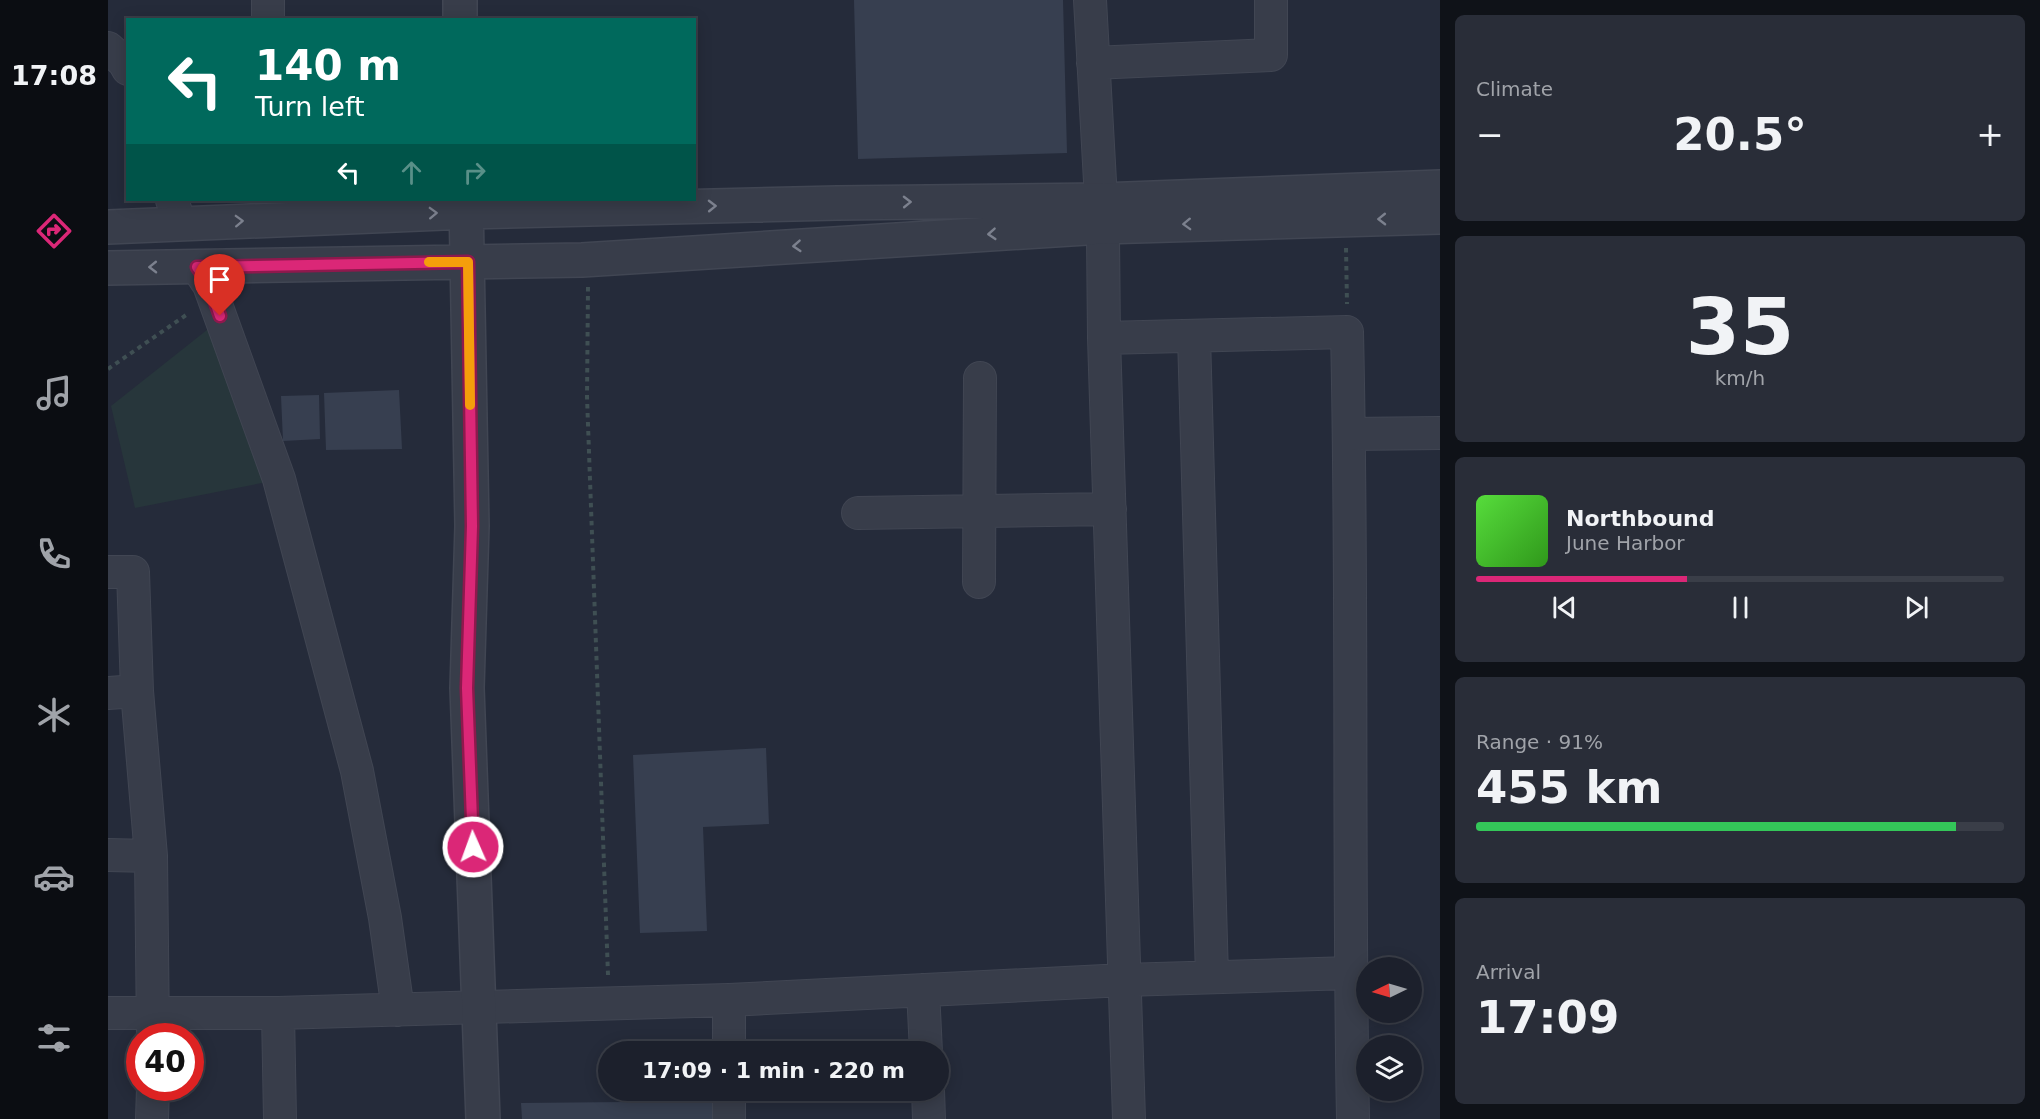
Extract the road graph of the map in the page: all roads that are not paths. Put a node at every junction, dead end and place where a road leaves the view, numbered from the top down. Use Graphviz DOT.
graph roads {
  1 [pos="268,0"];
  2 [pos="460,0"];
  3 [pos="1090,0"];
  4 [pos="1271,0"];
  5 [pos="268,18"];
  6 [pos="460,18"];
  7 [pos="108,48"];
  8 [pos="1093,63"];
  9 [pos="126,66"];
  10 [pos="1440,187"];
  11 [pos="466,206"];
  12 [pos="176,212"];
  13 [pos="1101,214"];
  14 [pos="1440,217"];
  15 [pos="108,226"];
  16 [pos="468,262"];
  17 [pos="197,267"];
  18 [pos="108,268"];
  19 [pos="1194,336"];
  20 [pos="1104,339"];
  21 [pos="980,378"];
  22 [pos="1349,434"];
  23 [pos="1440,434"];
  24 [pos="1110,509"];
  25 [pos="979,512"];
  26 [pos="858,513"];
  27 [pos="108,572"];
  28 [pos="980,582"];
  29 [pos="123,692"];
  30 [pos="108,855"];
  31 [pos="151,856"];
  32 [pos="1350,973"];
  33 [pos="1212,977"];
  34 [pos="1124,980"];
  35 [pos="924,990"];
  36 [pos="729,1000"];
  37 [pos="479,1006"];
  38 [pos="398,1010"];
  39 [pos="108,1013"];
  40 [pos="278,1013"];
  41 [pos="150,1023"];
  42 [pos="154,1023"];
  43 [pos="165,1023"];
  44 [pos="729,1041"];
  45 [pos="926,1041"];
  46 [pos="153,1101"];
  47 [pos="729,1101"];
  48 [pos="928,1101"];
  49 [pos="152,1119"];
  50 [pos="279,1119"];
  51 [pos="483,1119"];
  52 [pos="729,1119"];
  53 [pos="929,1119"];
  54 [pos="1129,1119"];
  55 [pos="1353,1119"];
  1 -- 5 [label="street"];
  2 -- 6 [label="street"];
  3 -- 8 [label="street"];
  4 -- 8 [label="street"];
  7 -- 9 [label="street"];
  8 -- 13 [label="street"];
  10 -- 13 [label="street"];
  12 -- 11 [label="street, one-way"];
  11 -- 13 [label="street, one-way"];
  11 -- 16 [label="street"];
  12 -- 15 [label="street"];
  14 -- 13 [label="street, one-way"];
  13 -- 16 [label="street, one-way"];
  13 -- 20 [label="street"];
  16 -- 17 [label="street"];
  16 -- 37 [label="street"];
  17 -- 18 [label="street, one-way"];
  17 -- 38 [label="street"];
  19 -- 20 [label="street"];
  19 -- 22 [label="street"];
  19 -- 33 [label="street"];
  20 -- 24 [label="street"];
  21 -- 25 [label="street"];
  22 -- 23 [label="street"];
  22 -- 32 [label="street"];
  24 -- 25 [label="street"];
  24 -- 34 [label="street"];
  25 -- 26 [label="street"];
  25 -- 28 [label="street"];
  27 -- 29 [label="street"];
  29 -- 31 [label="street"];
  30 -- 31 [label="street"];
  31 -- 42 [label="street"];
  32 -- 33 [label="street"];
  32 -- 55 [label="street"];
  33 -- 34 [label="street"];
  34 -- 35 [label="street"];
  34 -- 54 [label="street"];
  35 -- 36 [label="street"];
  35 -- 45 [label="street"];
  36 -- 37 [label="street"];
  36 -- 44 [label="street"];
  37 -- 38 [label="street"];
  37 -- 51 [label="street"];
  38 -- 40 [label="street"];
  39 -- 41 [label="street"];
  40 -- 43 [label="street"];
  40 -- 50 [label="street"];
  46 -- 49 [label="street"];
  47 -- 52 [label="street"];
  48 -- 53 [label="street"];
}
